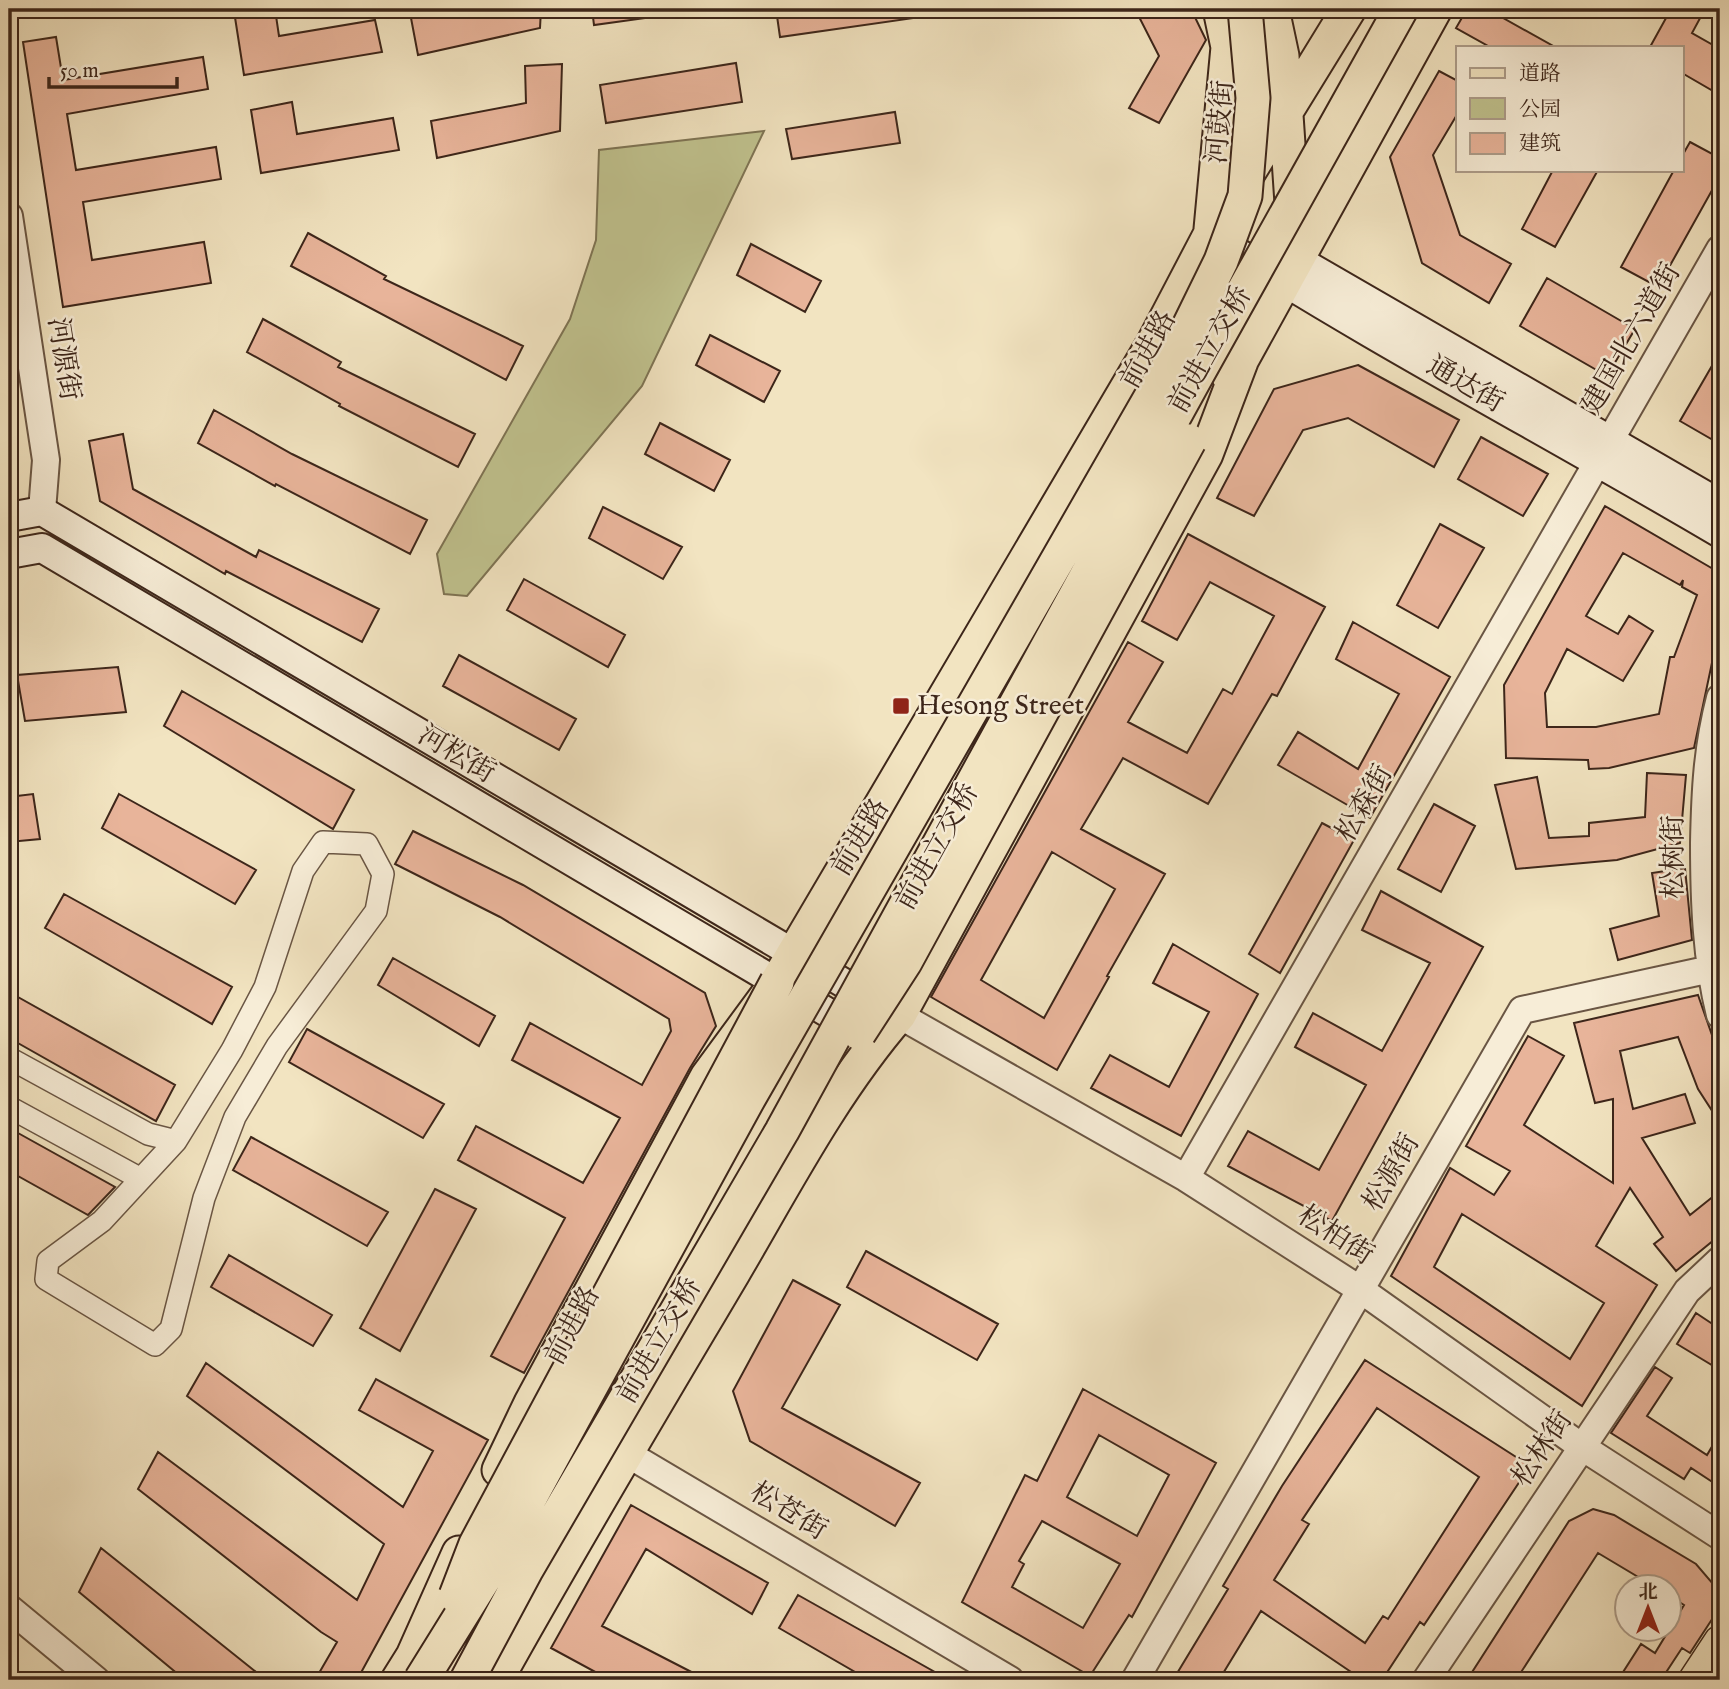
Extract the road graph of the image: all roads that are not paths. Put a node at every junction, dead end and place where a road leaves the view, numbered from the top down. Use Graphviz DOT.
graph roads {
  1 [pos="1220,9"];
  2 [pos="1245,9"];
  3 [pos="1272,9"];
  4 [pos="1349,9"];
  5 [pos="1401,9"];
  6 [pos="1435,9"];
  7 [pos="1286,111"];
  8 [pos="9,216"];
  9 [pos="1210,235"];
  10 [pos="1720,249"];
  11 [pos="1290,271"];
  12 [pos="1242,359"];
  13 [pos="1604,450"];
  14 [pos="1720,504"];
  15 [pos="42,511"];
  16 [pos="9,517"];
  17 [pos="1720,533"];
  18 [pos="9,554"];
  19 [pos="1720,698"];
  20 [pos="785,968"];
  21 [pos="1711,970"];
  22 [pos="899,1015"];
  23 [pos="1720,1015"];
  24 [pos="876,1042"];
  25 [pos="9,1058"];
  26 [pos="9,1107"];
  27 [pos="782,1130"];
  28 [pos="176,1141"];
  29 [pos="1186,1178"];
  30 [pos="141,1179"];
  31 [pos="1720,1260"];
  32 [pos="1361,1290"];
  33 [pos="531,1403"];
  34 [pos="1583,1447"];
  35 [pos="626,1453"];
  36 [pos="1720,1536"];
  37 [pos="9,1608"];
  38 [pos="1720,1642"];
  39 [pos="425,1672"];
  40 [pos="96,1680"];
  41 [pos="398,1680"];
  42 [pos="467,1680"];
  43 [pos="496,1680"];
  44 [pos="1010,1680"];
  45 [pos="1135,1680"];
  46 [pos="1426,1680"];
  47 [pos="1695,1680"];
  1 -- 9 [label="highway, 河鼓街"];
  2 -- 39 [label="highway, 前进立交桥, bridge"];
  3 -- 7 [label="highway"];
  4 -- 7 [label="highway, 前进路"];
  5 -- 27 [label="highway, 前进立交桥, bridge"];
  6 -- 11 [label="highway"];
  7 -- 9 [label="highway, 前进路"];
  7 -- 11 [label="highway"];
  8 -- 15 [label="street, 河源街"];
  9 -- 11 [label="main road, 通达街"];
  9 -- 20 [label="highway, 前进路"];
  10 -- 13 [label="street, 建国北六道街"];
  11 -- 12 [label="highway"];
  11 -- 13 [label="main road, 通达街"];
  12 -- 22 [label="highway"];
  12 -- 27 [label="highway, bridge"];
  13 -- 14 [label="main road, 通达街"];
  13 -- 17 [label="main road, 通达街"];
  13 -- 29 [label="street, 松森街"];
  15 -- 16 [label="main road"];
  15 -- 20 [label="main road, 河松街"];
  18 -- 20 [label="main road, 河松街"];
  19 -- 21 [label="street, 松树街"];
  20 -- 22 [label="main road, 河松街"];
  20 -- 24 [label="main road, 河松街"];
  20 -- 33 [label="highway, 前进路"];
  20 -- 39 [label="highway, bridge"];
  21 -- 23 [label="street, 松树街"];
  21 -- 32 [label="street, 松源街"];
  22 -- 24 [label="highway"];
  22 -- 29 [label="street, 松柏街"];
  24 -- 35 [label="highway"];
  25 -- 28 [label="street"];
  26 -- 30 [label="street"];
  27 -- 42 [label="highway, 前进立交桥, bridge"];
  28 -- 30 [label="street"];
  28 -- 30 [label="street"];
  29 -- 32 [label="street, 松柏街"];
  31 -- 34 [label="street, 松林街"];
  32 -- 34 [label="street, 松柏街"];
  32 -- 45 [label="street, 松源街"];
  33 -- 35 [label="street, 松苍街"];
  33 -- 41 [label="highway, 前进路"];
  34 -- 36 [label="street, 松柏街"];
  34 -- 46 [label="street, 松林街"];
  35 -- 43 [label="highway"];
  35 -- 44 [label="street, 松苍街"];
  37 -- 40 [label="street"];
  38 -- 47 [label="main road"];
}
